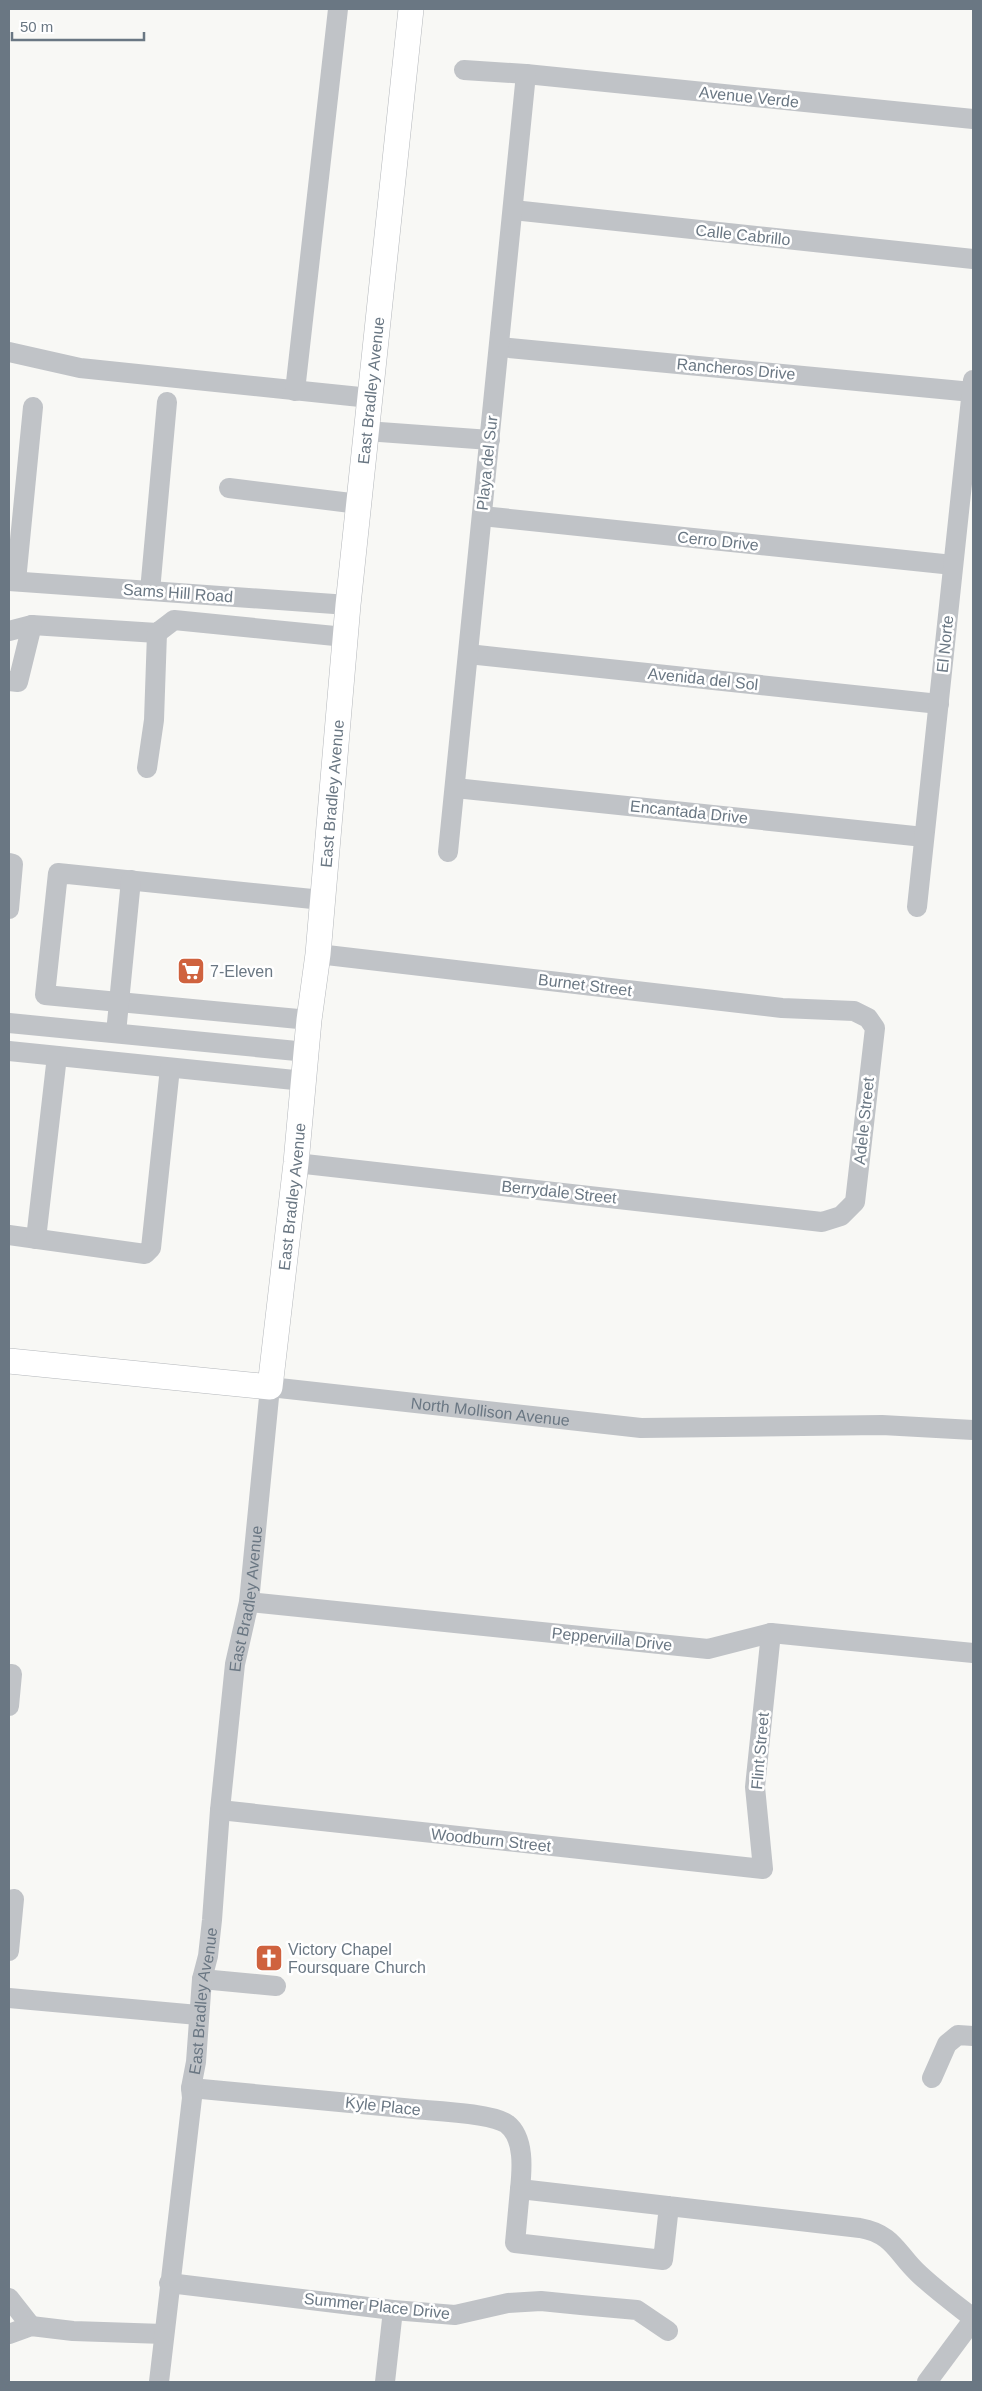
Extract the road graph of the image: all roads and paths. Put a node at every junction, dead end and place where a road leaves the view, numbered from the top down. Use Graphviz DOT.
graph roads {
  1 [pos="338,9"];
  2 [pos="411,9"];
  3 [pos="464,70"];
  4 [pos="526,74"];
  5 [pos="973,119"];
  6 [pos="513,210"];
  7 [pos="973,259"];
  8 [pos="499,347"];
  9 [pos="9,352"];
  10 [pos="973,386"];
  11 [pos="295,390"];
  12 [pos="370,398"];
  13 [pos="167,402"];
  14 [pos="33,408"];
  15 [pos="366,431"];
  16 [pos="490,440"];
  17 [pos="229,488"];
  18 [pos="359,504"];
  19 [pos="482,516"];
  20 [pos="954,565"];
  21 [pos="12,581"];
  22 [pos="150,591"];
  23 [pos="348,605"];
  24 [pos="32,625"];
  25 [pos="9,631"];
  26 [pos="157,633"];
  27 [pos="345,637"];
  28 [pos="468,654"];
  29 [pos="9,681"];
  30 [pos="939,704"];
  31 [pos="147,768"];
  32 [pos="454,788"];
  33 [pos="924,837"];
  34 [pos="448,852"];
  35 [pos="9,863"];
  36 [pos="131,880"];
  37 [pos="322,900"];
  38 [pos="917,907"];
  39 [pos="9,909"];
  40 [pos="318,954"];
  41 [pos="119,1002"];
  42 [pos="854,1011"];
  43 [pos="309,1020"];
  44 [pos="9,1023"];
  45 [pos="116,1033"];
  46 [pos="9,1051"];
  47 [pos="307,1052"];
  48 [pos="57,1056"];
  49 [pos="170,1068"];
  50 [pos="304,1081"];
  51 [pos="296,1162"];
  52 [pos="822,1222"];
  53 [pos="9,1235"];
  54 [pos="36,1239"];
  55 [pos="9,1361"];
  56 [pos="270,1386"];
  57 [pos="973,1430"];
  58 [pos="249,1602"];
  59 [pos="771,1633"];
  60 [pos="973,1653"];
  61 [pos="10,1674"];
  62 [pos="9,1706"];
  63 [pos="220,1810"];
  64 [pos="763,1869"];
  65 [pos="14,1899"];
  66 [pos="9,1950"];
  67 [pos="202,1979"];
  68 [pos="276,1986"];
  69 [pos="9,1998"];
  70 [pos="198,2015"];
  71 [pos="973,2036"];
  72 [pos="932,2078"];
  73 [pos="190,2088"];
  74 [pos="520,2189"];
  75 [pos="669,2206"];
  76 [pos="169,2283"];
  77 [pos="9,2298"];
  78 [pos="393,2310"];
  79 [pos="973,2319"];
  80 [pos="30,2326"];
  81 [pos="668,2331"];
  82 [pos="9,2334"];
  83 [pos="164,2334"];
  84 [pos="159,2382"];
  85 [pos="384,2382"];
  86 [pos="927,2382"];
  1 -- 11 [label="street"];
  2 -- 12 [label="main road, East Bradley Avenue"];
  3 -- 4 [label="street, Avenue Verde"];
  4 -- 5 [label="street, Avenue Verde"];
  4 -- 6 [label="street, Playa del Sur"];
  6 -- 7 [label="street, Calle Cabrillo"];
  6 -- 8 [label="street, Playa del Sur"];
  8 -- 10 [label="street, Rancheros Drive"];
  8 -- 16 [label="street, Playa del Sur"];
  9 -- 11 [label="street"];
  10 -- 20 [label="street, El Norte"];
  11 -- 12 [label="street"];
  12 -- 15 [label="main road, East Bradley Avenue"];
  13 -- 22 [label="street"];
  14 -- 21 [label="street"];
  15 -- 16 [label="street"];
  15 -- 18 [label="main road, East Bradley Avenue"];
  16 -- 19 [label="street, Playa del Sur"];
  17 -- 18 [label="street"];
  18 -- 23 [label="main road, East Bradley Avenue"];
  19 -- 20 [label="street, Cerro Drive"];
  19 -- 28 [label="street, Playa del Sur"];
  20 -- 30 [label="street, El Norte"];
  21 -- 22 [label="street, Sams Hill Road"];
  22 -- 23 [label="street, Sams Hill Road"];
  23 -- 27 [label="main road, East Bradley Avenue"];
  24 -- 25 [label="street"];
  24 -- 26 [label="street"];
  24 -- 29 [label="street"];
  26 -- 27 [label="street"];
  26 -- 31 [label="street"];
  27 -- 37 [label="main road, East Bradley Avenue"];
  28 -- 30 [label="street, Avenida del Sol"];
  28 -- 32 [label="street, Playa del Sur"];
  30 -- 33 [label="street, El Norte"];
  32 -- 33 [label="street, Encantada Drive"];
  32 -- 34 [label="street, Playa del Sur"];
  33 -- 38 [label="street, El Norte"];
  35 -- 39 [label="street"];
  36 -- 37 [label="street"];
  36 -- 41 [label="street"];
  36 -- 41 [label="street"];
  37 -- 40 [label="main road, East Bradley Avenue"];
  40 -- 42 [label="street, Burnet Street"];
  40 -- 43 [label="main road, East Bradley Avenue"];
  41 -- 43 [label="street"];
  41 -- 45 [label="street"];
  42 -- 52 [label="street, Adele Street"];
  43 -- 47 [label="main road, East Bradley Avenue"];
  44 -- 45 [label="street"];
  45 -- 47 [label="street"];
  46 -- 48 [label="street"];
  47 -- 50 [label="main road, East Bradley Avenue"];
  48 -- 49 [label="street"];
  48 -- 54 [label="street"];
  49 -- 50 [label="street"];
  49 -- 54 [label="street"];
  50 -- 51 [label="main road, East Bradley Avenue"];
  51 -- 52 [label="street, Berrydale Street"];
  51 -- 56 [label="main road, East Bradley Avenue"];
  53 -- 54 [label="street"];
  55 -- 56 [label="main road, North Mollison Avenue"];
  56 -- 57 [label="street, North Mollison Avenue"];
  56 -- 58 [label="street, East Bradley Avenue"];
  58 -- 59 [label="street, Peppervilla Drive"];
  58 -- 63 [label="street, East Bradley Avenue"];
  59 -- 60 [label="street, Peppervilla Drive"];
  59 -- 64 [label="street, Flint Street"];
  61 -- 62 [label="street"];
  63 -- 64 [label="street, Woodburn Street"];
  63 -- 67 [label="street, East Bradley Avenue"];
  65 -- 66 [label="street"];
  67 -- 68 [label="street"];
  67 -- 70 [label="street, East Bradley Avenue"];
  69 -- 70 [label="street"];
  70 -- 73 [label="street, East Bradley Avenue"];
  71 -- 72 [label="street"];
  73 -- 74 [label="street, Kyle Place"];
  73 -- 76 [label="street, East Bradley Avenue"];
  74 -- 75 [label="street"];
  74 -- 75 [label="street, Kyle Place"];
  75 -- 79 [label="street"];
  76 -- 78 [label="street, Summer Place Drive"];
  76 -- 83 [label="street, East Bradley Avenue"];
  77 -- 80 [label="street"];
  78 -- 81 [label="street, Summer Place Drive"];
  78 -- 85 [label="street"];
  79 -- 86 [label="street"];
  80 -- 82 [label="street"];
  80 -- 83 [label="street"];
  83 -- 84 [label="street, East Bradley Avenue"];
}
